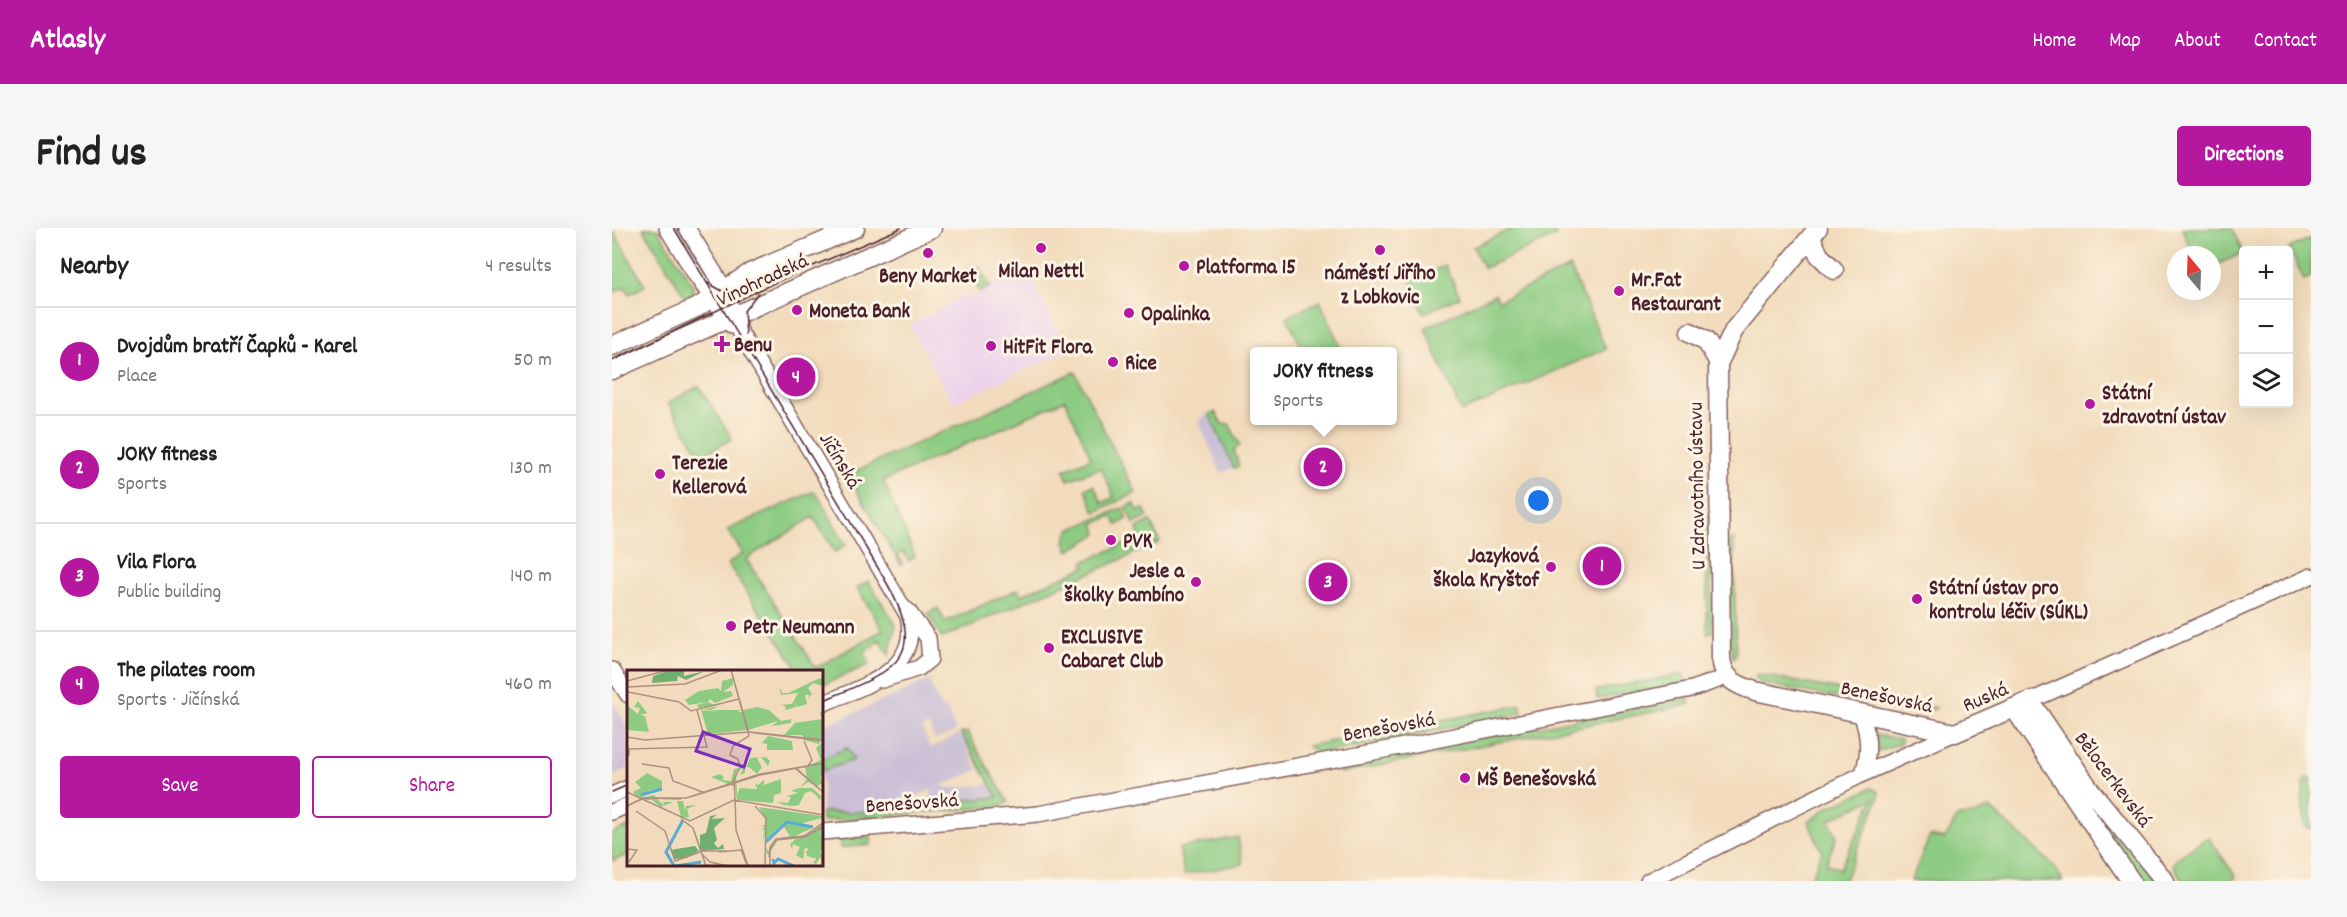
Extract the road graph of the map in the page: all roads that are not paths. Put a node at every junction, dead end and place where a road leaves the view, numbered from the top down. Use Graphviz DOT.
graph roads {
  1 [pos="668,228"];
  2 [pos="687,228"];
  3 [pos="855,228"];
  4 [pos="932,228"];
  5 [pos="1814,232"];
  6 [pos="1834,270"];
  7 [pos="719,294"];
  8 [pos="734,324"];
  9 [pos="1690,332"];
  10 [pos="612,346"];
  11 [pos="1718,361"];
  12 [pos="612,370"];
  13 [pos="2311,576"];
  14 [pos="904,608"];
  15 [pos="908,647"];
  16 [pos="930,659"];
  17 [pos="612,670"];
  18 [pos="1727,677"];
  19 [pos="876,681"];
  20 [pos="627,693"];
  21 [pos="824,703"];
  22 [pos="2022,705"];
  23 [pos="1861,713"];
  24 [pos="1954,734"];
  25 [pos="1863,774"];
  26 [pos="627,788"];
  27 [pos="612,795"];
  28 [pos="627,804"];
  29 [pos="612,812"];
  30 [pos="824,832"];
  31 [pos="1648,881"];
  32 [pos="2131,881"];
  33 [pos="2165,881"];
  1 -- 7 [label="street, Jičínská"];
  2 -- 7 [label="street, Jičínská"];
  3 -- 7 [label="main road, Vinohradská"];
  4 -- 8 [label="main road, Vinohradská"];
  5 -- 6 [label="main road"];
  5 -- 11 [label="main road, U Zdravotního ústavu"];
  7 -- 8 [label="street, Jičínská"];
  7 -- 10 [label="main road, Vinohradská"];
  8 -- 12 [label="main road, Vinohradská"];
  8 -- 14 [label="street, Jičínská"];
  9 -- 11 [label="main road"];
  11 -- 18 [label="main road, U Zdravotního ústavu"];
  13 -- 22 [label="street, Ruská"];
  14 -- 15 [label="street, Jičínská"];
  14 -- 16 [label="street, Jičínská"];
  15 -- 16 [label="street"];
  15 -- 19 [label="street"];
  16 -- 19 [label="street"];
  17 -- 20 [label="street"];
  18 -- 23 [label="main road, Benešovská"];
  18 -- 30 [label="street, Benešovská"];
  19 -- 21 [label="street"];
  22 -- 24 [label="main road, Ruská"];
  22 -- 32 [label="main road, Bělocerkevská"];
  22 -- 33 [label="main road, Bělocerkevská"];
  23 -- 24 [label="main road, Benešovská"];
  23 -- 25 [label="street"];
  24 -- 25 [label="street, Ruská"];
  25 -- 31 [label="street, Ruská"];
  26 -- 27 [label="street"];
  28 -- 29 [label="street"];
}
